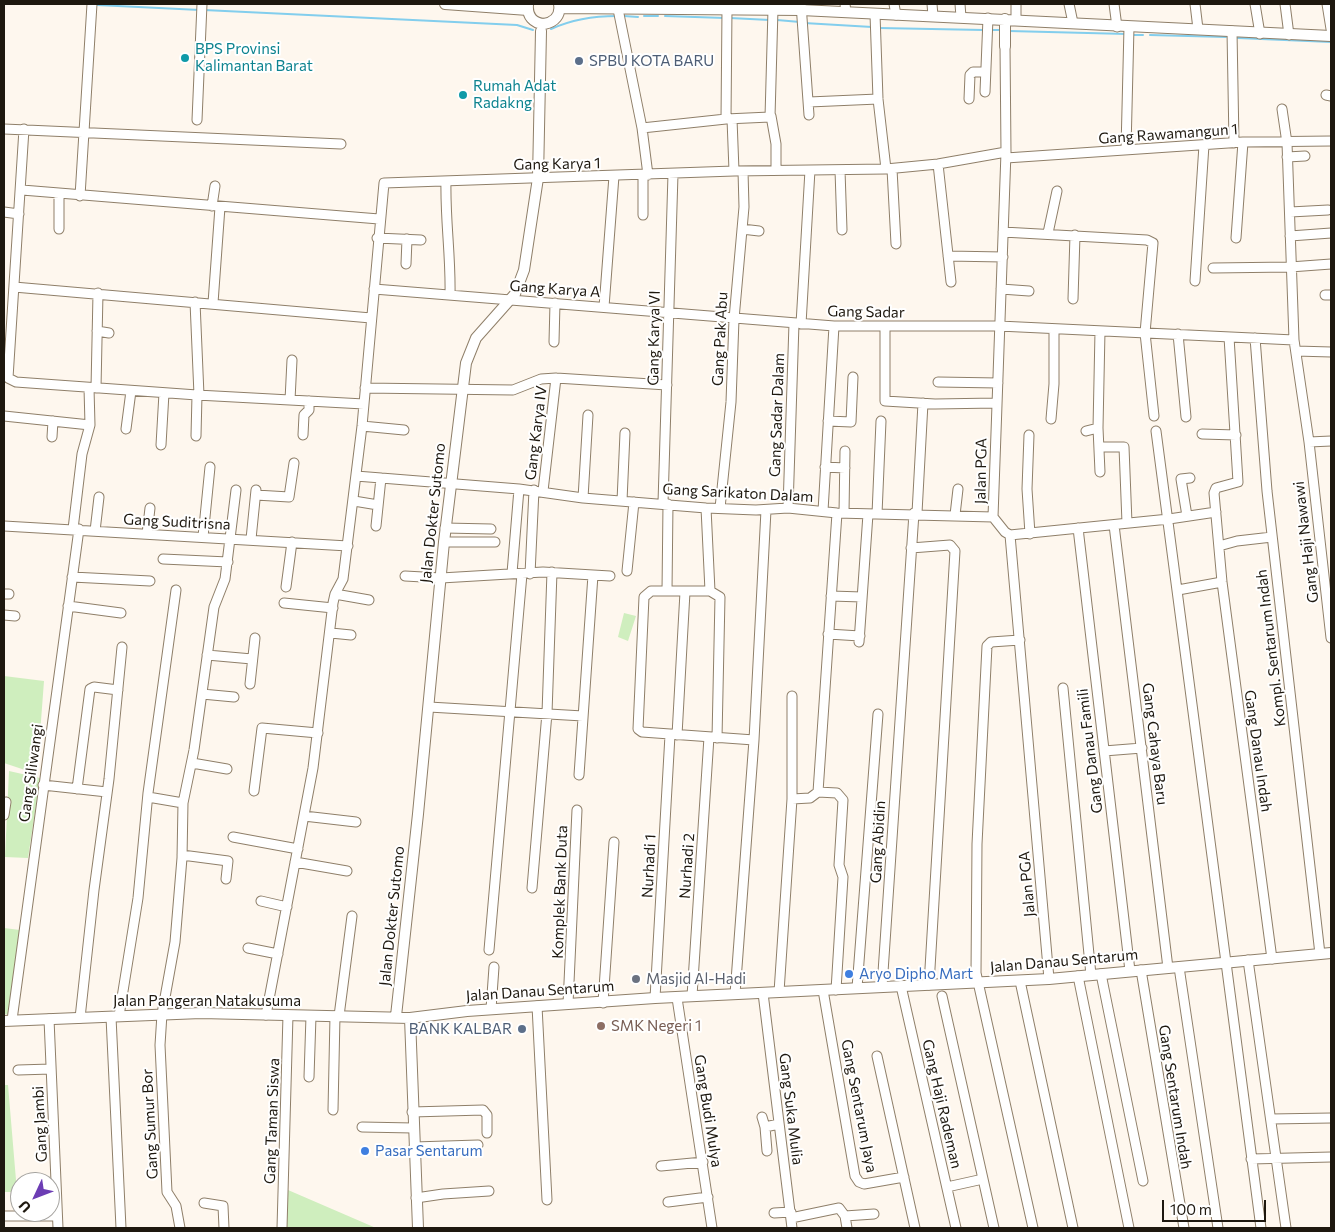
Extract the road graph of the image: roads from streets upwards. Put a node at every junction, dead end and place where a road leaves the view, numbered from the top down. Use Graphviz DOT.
graph roads {
  1 [pos="92,4"];
  2 [pos="202,4"];
  3 [pos="445,4"];
  4 [pos="894,4"];
  5 [pos="932,4"];
  6 [pos="960,4"];
  7 [pos="1016,4"];
  8 [pos="1069,4"];
  9 [pos="1114,4"];
  10 [pos="1195,4"];
  11 [pos="1255,4"];
  12 [pos="1284,4"];
  13 [pos="1327,4"];
  14 [pos="474,5"];
  15 [pos="762,6"];
  16 [pos="526,7"];
  17 [pos="561,8"];
  18 [pos="801,8"];
  19 [pos="846,8"];
  20 [pos="727,9"];
  21 [pos="618,10"];
  22 [pos="773,10"];
  23 [pos="875,14"];
  24 [pos="896,15"];
  25 [pos="933,16"];
  26 [pos="961,17"];
  27 [pos="988,18"];
  28 [pos="1005,19"];
  29 [pos="1016,19"];
  30 [pos="1073,24"];
  31 [pos="541,26"];
  32 [pos="1118,27"];
  33 [pos="1129,27"];
  34 [pos="1198,29"];
  35 [pos="1331,29"];
  36 [pos="1232,31"];
  37 [pos="1260,34"];
  38 [pos="1289,35"];
  39 [pos="1331,36"];
  40 [pos="1006,46"];
  41 [pos="984,72"];
  42 [pos="985,92"];
  43 [pos="878,99"];
  44 [pos="969,99"];
  45 [pos="809,102"];
  46 [pos="1282,108"];
  47 [pos="809,115"];
  48 [pos="771,116"];
  49 [pos="729,119"];
  50 [pos="197,120"];
  51 [pos="642,128"];
  52 [pos="4,129"];
  53 [pos="24,129"];
  54 [pos="84,133"];
  55 [pos="1331,141"];
  56 [pos="1239,143"];
  57 [pos="341,144"];
  58 [pos="1287,144"];
  59 [pos="1204,145"];
  60 [pos="1126,149"];
  61 [pos="1006,155"];
  62 [pos="1305,156"];
  63 [pos="1288,158"];
  64 [pos="938,164"];
  65 [pos="889,169"];
  66 [pos="776,170"];
  67 [pos="810,170"];
  68 [pos="840,170"];
  69 [pos="739,171"];
  70 [pos="673,174"];
  71 [pos="646,175"];
  72 [pos="614,176"];
  73 [pos="538,178"];
  74 [pos="446,181"];
  75 [pos="215,186"];
  76 [pos="22,190"];
  77 [pos="1057,191"];
  78 [pos="60,194"];
  79 [pos="80,196"];
  80 [pos="216,206"];
  81 [pos="1328,210"];
  82 [pos="4,212"];
  83 [pos="1290,212"];
  84 [pos="20,214"];
  85 [pos="643,215"];
  86 [pos="379,220"];
  87 [pos="59,229"];
  88 [pos="742,229"];
  89 [pos="842,230"];
  90 [pos="759,231"];
  91 [pos="1004,232"];
  92 [pos="1048,233"];
  93 [pos="1331,233"];
  94 [pos="1075,235"];
  95 [pos="1290,236"];
  96 [pos="377,238"];
  97 [pos="1236,238"];
  98 [pos="407,239"];
  99 [pos="421,240"];
  100 [pos="896,244"];
  101 [pos="948,256"];
  102 [pos="1003,257"];
  103 [pos="406,264"];
  104 [pos="1331,264"];
  105 [pos="1290,267"];
  106 [pos="1213,268"];
  107 [pos="1195,281"];
  108 [pos="950,282"];
  109 [pos="14,287"];
  110 [pos="374,289"];
  111 [pos="1001,289"];
  112 [pos="1029,291"];
  113 [pos="98,294"];
  114 [pos="450,295"];
  115 [pos="509,300"];
  116 [pos="1073,300"];
  117 [pos="195,302"];
  118 [pos="213,303"];
  119 [pos="554,303"];
  120 [pos="604,307"];
  121 [pos="668,314"];
  122 [pos="371,318"];
  123 [pos="734,319"];
  124 [pos="798,324"];
  125 [pos="834,326"];
  126 [pos="999,326"];
  127 [pos="885,327"];
  128 [pos="1054,329"];
  129 [pos="1100,331"];
  130 [pos="97,332"];
  131 [pos="109,333"];
  132 [pos="1145,333"];
  133 [pos="1178,334"];
  134 [pos="1229,337"];
  135 [pos="1254,338"];
  136 [pos="1294,340"];
  137 [pos="554,342"];
  138 [pos="1296,351"];
  139 [pos="1331,352"];
  140 [pos="6,359"];
  141 [pos="292,360"];
  142 [pos="852,377"];
  143 [pos="556,378"];
  144 [pos="938,382"];
  145 [pos="998,383"];
  146 [pos="667,385"];
  147 [pos="93,388"];
  148 [pos="365,388"];
  149 [pos="463,388"];
  150 [pos="131,391"];
  151 [pos="164,393"];
  152 [pos="198,395"];
  153 [pos="290,400"];
  154 [pos="309,401"];
  155 [pos="923,403"];
  156 [pos="996,403"];
  157 [pos="364,404"];
  158 [pos="588,415"];
  159 [pos="4,416"];
  160 [pos="1154,416"];
  161 [pos="1186,417"];
  162 [pos="1051,419"];
  163 [pos="53,421"];
  164 [pos="828,421"];
  165 [pos="881,421"];
  166 [pos="90,425"];
  167 [pos="362,426"];
  168 [pos="1098,428"];
  169 [pos="126,429"];
  170 [pos="404,430"];
  171 [pos="1086,431"];
  172 [pos="1156,431"];
  173 [pos="625,433"];
  174 [pos="1202,434"];
  175 [pos="303,435"];
  176 [pos="1029,435"];
  177 [pos="1236,435"];
  178 [pos="196,436"];
  179 [pos="52,437"];
  180 [pos="1309,442"];
  181 [pos="1331,442"];
  182 [pos="162,445"];
  183 [pos="1099,447"];
  184 [pos="845,451"];
  185 [pos="294,464"];
  186 [pos="210,467"];
  187 [pos="825,467"];
  188 [pos="845,468"];
  189 [pos="1100,472"];
  190 [pos="356,476"];
  191 [pos="381,478"];
  192 [pos="1190,478"];
  193 [pos="452,484"];
  194 [pos="519,489"];
  195 [pos="958,489"];
  196 [pos="236,490"];
  197 [pos="539,491"];
  198 [pos="99,497"];
  199 [pos="583,498"];
  200 [pos="354,501"];
  201 [pos="622,501"];
  202 [pos="634,502"];
  203 [pos="666,504"];
  204 [pos="378,505"];
  205 [pos="150,508"];
  206 [pos="706,508"];
  207 [pos="720,508"];
  208 [pos="788,508"];
  209 [pos="766,510"];
  210 [pos="823,511"];
  211 [pos="1216,512"];
  212 [pos="841,513"];
  213 [pos="916,513"];
  214 [pos="873,514"];
  215 [pos="955,515"];
  216 [pos="1186,516"];
  217 [pos="993,517"];
  218 [pos="1169,519"];
  219 [pos="1127,523"];
  220 [pos="1114,525"];
  221 [pos="4,526"];
  222 [pos="376,526"];
  223 [pos="445,528"];
  224 [pos="1078,528"];
  225 [pos="76,529"];
  226 [pos="491,529"];
  227 [pos="95,531"];
  228 [pos="147,534"];
  229 [pos="1030,534"];
  230 [pos="1010,535"];
  231 [pos="204,537"];
  232 [pos="1272,537"];
  233 [pos="231,538"];
  234 [pos="251,539"];
  235 [pos="292,542"];
  236 [pos="444,542"];
  237 [pos="495,542"];
  238 [pos="348,546"];
  239 [pos="1219,546"];
  240 [pos="911,548"];
  241 [pos="163,559"];
  242 [pos="228,562"];
  243 [pos="627,571"];
  244 [pos="552,572"];
  245 [pos="512,573"];
  246 [pos="526,574"];
  247 [pos="593,575"];
  248 [pos="405,576"];
  249 [pos="610,576"];
  250 [pos="72,577"];
  251 [pos="441,578"];
  252 [pos="150,581"];
  253 [pos="1222,582"];
  254 [pos="286,587"];
  255 [pos="176,590"];
  256 [pos="1178,590"];
  257 [pos="667,591"];
  258 [pos="685,592"];
  259 [pos="710,592"];
  260 [pos="335,594"];
  261 [pos="831,596"];
  262 [pos="862,597"];
  263 [pos="369,600"];
  264 [pos="284,603"];
  265 [pos="68,606"];
  266 [pos="333,608"];
  267 [pos="121,613"];
  268 [pos="4,615"];
  269 [pos="15,616"];
  270 [pos="330,633"];
  271 [pos="828,634"];
  272 [pos="351,635"];
  273 [pos="255,638"];
  274 [pos="1331,638"];
  275 [pos="1020,640"];
  276 [pos="122,647"];
  277 [pos="207,656"];
  278 [pos="252,659"];
  279 [pos="250,684"];
  280 [pos="1063,688"];
  281 [pos="118,690"];
  282 [pos="202,694"];
  283 [pos="792,696"];
  284 [pos="234,697"];
  285 [pos="429,707"];
  286 [pos="509,710"];
  287 [pos="547,713"];
  288 [pos="878,714"];
  289 [pos="583,716"];
  290 [pos="318,733"];
  291 [pos="673,735"];
  292 [pos="713,737"];
  293 [pos="754,740"];
  294 [pos="1142,748"];
  295 [pos="1104,751"];
  296 [pos="192,763"];
  297 [pos="226,769"];
  298 [pos="579,775"];
  299 [pos="43,786"];
  300 [pos="77,789"];
  301 [pos="254,791"];
  302 [pos="107,792"];
  303 [pos="818,792"];
  304 [pos="148,797"];
  305 [pos="792,799"];
  306 [pos="6,802"];
  307 [pos="183,803"];
  308 [pos="577,810"];
  309 [pos="4,815"];
  310 [pos="304,816"];
  311 [pos="356,822"];
  312 [pos="233,837"];
  313 [pos="614,842"];
  314 [pos="298,849"];
  315 [pos="182,856"];
  316 [pos="295,862"];
  317 [pos="347,871"];
  318 [pos="226,879"];
  319 [pos="532,888"];
  320 [pos="261,901"];
  321 [pos="287,907"];
  322 [pos="352,916"];
  323 [pos="248,948"];
  324 [pos="489,950"];
  325 [pos="1331,953"];
  326 [pos="278,954"];
  327 [pos="1320,954"];
  328 [pos="1272,959"];
  329 [pos="1248,960"];
  330 [pos="1224,962"];
  331 [pos="494,967"];
  332 [pos="1174,967"];
  333 [pos="1141,970"];
  334 [pos="1130,971"];
  335 [pos="1096,975"];
  336 [pos="1078,976"];
  337 [pos="1049,979"];
  338 [pos="1020,981"];
  339 [pos="980,983"];
  340 [pos="901,986"];
  341 [pos="882,987"];
  342 [pos="858,988"];
  343 [pos="938,989"];
  344 [pos="824,990"];
  345 [pos="836,990"];
  346 [pos="779,992"];
  347 [pos="763,993"];
  348 [pos="735,994"];
  349 [pos="692,996"];
  350 [pos="656,998"];
  351 [pos="677,998"];
  352 [pos="603,1002"];
  353 [pos="568,1004"];
  354 [pos="537,1006"];
  355 [pos="491,1009"];
  356 [pos="162,1014"];
  357 [pos="266,1014"];
  358 [pos="288,1015"];
  359 [pos="115,1016"];
  360 [pos="311,1016"];
  361 [pos="337,1016"];
  362 [pos="396,1016"];
  363 [pos="80,1018"];
  364 [pos="410,1018"];
  365 [pos="49,1019"];
  366 [pos="8,1020"];
  367 [pos="877,1056"];
  368 [pos="51,1069"];
  369 [pos="18,1070"];
  370 [pos="310,1077"];
  371 [pos="333,1110"];
  372 [pos="412,1112"];
  373 [pos="762,1116"];
  374 [pos="1331,1118"];
  375 [pos="1271,1119"];
  376 [pos="779,1124"];
  377 [pos="362,1127"];
  378 [pos="765,1127"];
  379 [pos="413,1128"];
  380 [pos="487,1133"];
  381 [pos="478,1144"];
  382 [pos="414,1147"];
  383 [pos="767,1151"];
  384 [pos="1276,1157"];
  385 [pos="1331,1157"];
  386 [pos="1251,1159"];
  387 [pos="703,1162"];
  388 [pos="661,1166"];
  389 [pos="55,1172"];
  390 [pos="904,1177"];
  391 [pos="983,1179"];
  392 [pos="1143,1181"];
  393 [pos="947,1187"];
  394 [pos="489,1192"];
  395 [pos="708,1197"];
  396 [pos="416,1198"];
  397 [pos="547,1200"];
  398 [pos="668,1202"];
  399 [pos="204,1204"];
  400 [pos="774,1213"];
  401 [pos="874,1214"];
  402 [pos="791,1215"];
  403 [pos="845,1216"];
  404 [pos="120,1228"];
  405 [pos="180,1228"];
  406 [pos="224,1228"];
  407 [pos="282,1228"];
  408 [pos="418,1228"];
  409 [pos="712,1228"];
  410 [pos="792,1228"];
  411 [pos="847,1228"];
  412 [pos="915,1228"];
  413 [pos="956,1228"];
  414 [pos="994,1228"];
  415 [pos="1033,1228"];
  416 [pos="1073,1228"];
  417 [pos="1129,1228"];
  418 [pos="1184,1228"];
  419 [pos="1218,1228"];
  420 [pos="1261,1228"];
  421 [pos="1286,1228"];
  1 -- 54 [label="street"];
  2 -- 50 [label="street"];
  3 -- 14 [label="street"];
  4 -- 24 [label="street"];
  5 -- 25 [label="street"];
  6 -- 26 [label="street"];
  7 -- 29 [label="street"];
  8 -- 30 [label="street"];
  9 -- 32 [label="street"];
  10 -- 34 [label="street"];
  11 -- 37 [label="street"];
  12 -- 38 [label="street"];
  13 -- 35 [label="street"];
  14 -- 16 [label="street"];
  15 -- 20 [label="street"];
  15 -- 22 [label="street"];
  16 -- 31 [label="street"];
  17 -- 21 [label="street"];
  17 -- 31 [label="street"];
  18 -- 19 [label="street"];
  18 -- 22 [label="street"];
  18 -- 45 [label="street"];
  19 -- 23 [label="street"];
  20 -- 21 [label="street"];
  20 -- 49 [label="street, Gang Pak Abu"];
  21 -- 51 [label="street"];
  22 -- 48 [label="street"];
  23 -- 24 [label="street"];
  23 -- 43 [label="street"];
  24 -- 25 [label="street"];
  25 -- 26 [label="street"];
  26 -- 27 [label="street"];
  27 -- 28 [label="street"];
  27 -- 41 [label="street"];
  28 -- 29 [label="street"];
  28 -- 40 [label="street"];
  29 -- 30 [label="street"];
  30 -- 32 [label="street"];
  31 -- 73 [label="street, Jalan Dokter Sutomo"];
  32 -- 33 [label="street"];
  33 -- 34 [label="street"];
  33 -- 60 [label="street"];
  34 -- 36 [label="street"];
  36 -- 37 [label="street"];
  36 -- 56 [label="street"];
  37 -- 38 [label="street"];
  38 -- 39 [label="street"];
  40 -- 61 [label="street, Jalan PGA"];
  41 -- 42 [label="street"];
  41 -- 44 [label="street"];
  43 -- 45 [label="street"];
  43 -- 65 [label="street"];
  45 -- 47 [label="street"];
  46 -- 58 [label="street, Gang Haji Nawawi"];
  48 -- 49 [label="street"];
  48 -- 66 [label="street"];
  49 -- 51 [label="street"];
  49 -- 69 [label="street, Gang Pak Abu"];
  51 -- 71 [label="street"];
  52 -- 53 [label="street"];
  53 -- 54 [label="street"];
  53 -- 76 [label="street"];
  54 -- 57 [label="street"];
  54 -- 79 [label="street"];
  55 -- 58 [label="street, Gang Rawamangun 1"];
  56 -- 58 [label="street, Gang Rawamangun 1"];
  56 -- 59 [label="street, Gang Rawamangun 1"];
  56 -- 97 [label="street"];
  58 -- 63 [label="street, Gang Haji Nawawi"];
  59 -- 60 [label="street, Gang Rawamangun 1"];
  59 -- 107 [label="street"];
  60 -- 61 [label="street, Gang Rawamangun 1"];
  61 -- 64 [label="street, Gang Rawamangun 1"];
  61 -- 91 [label="street, Jalan PGA"];
  62 -- 63 [label="street"];
  63 -- 83 [label="street, Gang Haji Nawawi"];
  64 -- 65 [label="street, Gang Karya 1"];
  64 -- 101 [label="street"];
  65 -- 68 [label="street, Gang Karya 1"];
  65 -- 100 [label="street"];
  66 -- 67 [label="street, Gang Karya 1"];
  66 -- 69 [label="street, Gang Karya 1"];
  67 -- 68 [label="street, Gang Karya 1"];
  67 -- 124 [label="street, Gang Sadar Dalam"];
  68 -- 89 [label="street"];
  69 -- 70 [label="street, Gang Karya 1"];
  69 -- 88 [label="street, Gang Pak Abu"];
  70 -- 71 [label="street, Gang Karya 1"];
  70 -- 121 [label="street, Gang Karya VI"];
  71 -- 72 [label="street, Gang Karya 1"];
  71 -- 85 [label="street"];
  72 -- 73 [label="street, Gang Karya 1"];
  72 -- 120 [label="street"];
  73 -- 74 [label="street, Gang Karya 1"];
  73 -- 115 [label="street, Jalan Dokter Sutomo"];
  74 -- 86 [label="street, Gang Karya 1"];
  74 -- 114 [label="street"];
  75 -- 80 [label="street"];
  76 -- 78 [label="street"];
  76 -- 84 [label="street"];
  77 -- 92 [label="street"];
  78 -- 79 [label="street"];
  78 -- 87 [label="street"];
  79 -- 80 [label="street"];
  80 -- 86 [label="street"];
  80 -- 118 [label="street"];
  81 -- 83 [label="street"];
  82 -- 84 [label="street"];
  83 -- 95 [label="street, Gang Haji Nawawi"];
  84 -- 109 [label="street"];
  86 -- 96 [label="street, Gang Karya 1"];
  88 -- 90 [label="street"];
  88 -- 123 [label="street, Gang Pak Abu"];
  91 -- 92 [label="street"];
  91 -- 102 [label="street, Jalan PGA"];
  92 -- 94 [label="street"];
  93 -- 95 [label="street"];
  94 -- 116 [label="street"];
  94 -- 132 [label="street"];
  95 -- 105 [label="street, Gang Haji Nawawi"];
  96 -- 98 [label="street"];
  96 -- 110 [label="street, Gang Karya 1"];
  98 -- 99 [label="street"];
  98 -- 103 [label="street"];
  101 -- 102 [label="street"];
  101 -- 108 [label="street"];
  102 -- 111 [label="street, Jalan PGA"];
  104 -- 105 [label="street"];
  105 -- 106 [label="street"];
  105 -- 136 [label="street, Gang Haji Nawawi"];
  109 -- 113 [label="street"];
  109 -- 140 [label="street"];
  110 -- 114 [label="street, Gang Karya A"];
  110 -- 122 [label="street, Gang Karya 1"];
  111 -- 112 [label="street"];
  111 -- 126 [label="street, Jalan PGA"];
  113 -- 117 [label="street"];
  113 -- 130 [label="street, Gang Siliwangi"];
  114 -- 115 [label="street, Gang Karya A"];
  115 -- 119 [label="street, Gang Karya A"];
  115 -- 149 [label="street, Jalan Dokter Sutomo"];
  117 -- 118 [label="street"];
  117 -- 152 [label="street"];
  118 -- 122 [label="street"];
  119 -- 120 [label="street, Gang Karya A"];
  119 -- 137 [label="street"];
  120 -- 121 [label="street, Gang Karya A"];
  121 -- 123 [label="street, Gang Karya A"];
  121 -- 146 [label="street, Gang Karya VI"];
  122 -- 148 [label="street, Gang Karya 1"];
  123 -- 124 [label="street, Gang Sadar"];
  123 -- 207 [label="street, Gang Pak Abu"];
  124 -- 125 [label="street, Gang Sadar"];
  124 -- 208 [label="street, Gang Sadar Dalam"];
  125 -- 127 [label="street, Gang Sadar"];
  125 -- 164 [label="street"];
  126 -- 127 [label="street, Gang Sadar"];
  126 -- 128 [label="street, Gang Sadar"];
  126 -- 145 [label="street, Jalan PGA"];
  127 -- 155 [label="street"];
  128 -- 129 [label="street, Gang Sadar"];
  128 -- 162 [label="street"];
  129 -- 132 [label="street, Gang Sadar"];
  129 -- 168 [label="street"];
  130 -- 131 [label="street"];
  130 -- 147 [label="street, Gang Siliwangi"];
  132 -- 133 [label="street, Gang Sadar"];
  132 -- 160 [label="street"];
  133 -- 134 [label="street, Gang Sadar"];
  133 -- 161 [label="street"];
  134 -- 135 [label="street, Gang Sadar"];
  134 -- 177 [label="street"];
  135 -- 136 [label="street, Gang Sadar"];
  135 -- 232 [label="street, Kompl. Sentarum Indah"];
  136 -- 138 [label="street, Gang Haji Nawawi"];
  138 -- 139 [label="street"];
  138 -- 180 [label="street, Gang Haji Nawawi"];
  140 -- 147 [label="street"];
  141 -- 153 [label="street"];
  142 -- 164 [label="street"];
  143 -- 146 [label="street"];
  143 -- 149 [label="street"];
  143 -- 197 [label="street, Gang Karya IV"];
  144 -- 145 [label="street"];
  145 -- 156 [label="street, Jalan PGA"];
  146 -- 203 [label="street, Gang Karya VI"];
  147 -- 150 [label="street"];
  147 -- 166 [label="street, Gang Siliwangi"];
  148 -- 149 [label="street"];
  148 -- 157 [label="street, Gang Karya 1"];
  149 -- 193 [label="street, Jalan Dokter Sutomo"];
  150 -- 151 [label="street"];
  150 -- 169 [label="street"];
  151 -- 152 [label="street"];
  151 -- 182 [label="street"];
  152 -- 153 [label="street"];
  152 -- 178 [label="street"];
  153 -- 154 [label="street"];
  154 -- 157 [label="street"];
  154 -- 175 [label="street"];
  155 -- 156 [label="street"];
  155 -- 213 [label="street, Gang Abidin"];
  156 -- 217 [label="street, Jalan PGA"];
  157 -- 167 [label="street, Gang Karya 1"];
  158 -- 199 [label="street"];
  159 -- 163 [label="street"];
  163 -- 166 [label="street"];
  163 -- 179 [label="street"];
  164 -- 187 [label="street"];
  165 -- 214 [label="street"];
  166 -- 225 [label="street, Gang Siliwangi"];
  167 -- 170 [label="street"];
  167 -- 190 [label="street, Gang Karya 1"];
  168 -- 171 [label="street"];
  168 -- 183 [label="street"];
  172 -- 218 [label="street"];
  173 -- 201 [label="street"];
  174 -- 177 [label="street"];
  176 -- 229 [label="street"];
  177 -- 211 [label="street, Gang Danau Indah"];
  180 -- 181 [label="street"];
  180 -- 274 [label="street, Gang Haji Nawawi"];
  183 -- 189 [label="street"];
  183 -- 219 [label="street"];
  184 -- 188 [label="street"];
  185 -- 234 [label="street"];
  186 -- 231 [label="street"];
  187 -- 188 [label="street"];
  187 -- 210 [label="street"];
  188 -- 212 [label="street"];
  190 -- 191 [label="street, Gang Sarikaton Dalam"];
  190 -- 200 [label="street, Gang Karya 1"];
  191 -- 193 [label="street, Gang Sarikaton Dalam"];
  191 -- 204 [label="street"];
  192 -- 216 [label="street"];
  193 -- 194 [label="street, Gang Sarikaton Dalam"];
  193 -- 223 [label="street, Jalan Dokter Sutomo"];
  194 -- 197 [label="street, Gang Sarikaton Dalam"];
  194 -- 245 [label="street"];
  195 -- 215 [label="street"];
  196 -- 233 [label="street, Gang Sumur Bor"];
  197 -- 199 [label="street, Gang Sarikaton Dalam"];
  197 -- 246 [label="street, Gang Karya IV"];
  198 -- 227 [label="street"];
  199 -- 201 [label="street, Gang Sarikaton Dalam"];
  200 -- 204 [label="street"];
  200 -- 238 [label="street, Gang Karya 1"];
  201 -- 202 [label="street, Gang Sarikaton Dalam"];
  202 -- 203 [label="street, Gang Sarikaton Dalam"];
  202 -- 243 [label="street"];
  203 -- 206 [label="street, Gang Sarikaton Dalam"];
  203 -- 257 [label="street, Gang Karya VI"];
  204 -- 222 [label="street"];
  205 -- 228 [label="street"];
  206 -- 207 [label="street, Gang Sarikaton Dalam"];
  206 -- 259 [label="street"];
  207 -- 209 [label="street, Gang Sarikaton Dalam"];
  208 -- 209 [label="street, Gang Sarikaton Dalam"];
  208 -- 210 [label="street, Gang Sarikaton Dalam"];
  209 -- 293 [label="street"];
  210 -- 212 [label="street, Gang Sarikaton Dalam"];
  211 -- 216 [label="street"];
  211 -- 239 [label="street, Gang Danau Indah"];
  212 -- 214 [label="street, Gang Sarikaton Dalam"];
  212 -- 261 [label="street"];
  213 -- 214 [label="street, Gang Sarikaton Dalam"];
  213 -- 215 [label="street, Gang Sarikaton Dalam"];
  213 -- 240 [label="street, Gang Abidin"];
  214 -- 262 [label="street"];
  215 -- 217 [label="street, Gang Sarikaton Dalam"];
  216 -- 218 [label="street"];
  217 -- 230 [label="street, Jalan PGA"];
  218 -- 219 [label="street"];
  218 -- 256 [label="street"];
  219 -- 220 [label="street"];
  220 -- 224 [label="street"];
  220 -- 294 [label="street, Gang Cahaya Baru"];
  221 -- 225 [label="street, Gang Suditrisna"];
  223 -- 226 [label="street"];
  223 -- 236 [label="street, Jalan Dokter Sutomo"];
  224 -- 229 [label="street"];
  224 -- 295 [label="street, Gang Danau Famili"];
  225 -- 227 [label="street, Gang Suditrisna"];
  225 -- 250 [label="street, Gang Siliwangi"];
  227 -- 228 [label="street, Gang Suditrisna"];
  228 -- 231 [label="street, Gang Suditrisna"];
  229 -- 230 [label="street"];
  230 -- 275 [label="street, Jalan PGA"];
  231 -- 233 [label="street, Gang Suditrisna"];
  232 -- 239 [label="street"];
  232 -- 327 [label="street, Kompl. Sentarum Indah"];
  233 -- 234 [label="street, Gang Suditrisna"];
  233 -- 242 [label="street, Gang Sumur Bor"];
  234 -- 235 [label="street, Gang Suditrisna"];
  235 -- 238 [label="street, Gang Suditrisna"];
  235 -- 254 [label="street"];
  236 -- 237 [label="street"];
  236 -- 251 [label="street, Jalan Dokter Sutomo"];
  238 -- 260 [label="street, Gang Karya 1"];
  239 -- 253 [label="street, Gang Danau Indah"];
  240 -- 341 [label="street, Gang Abidin"];
  240 -- 343 [label="street"];
  241 -- 242 [label="street"];
  242 -- 277 [label="street, Gang Sumur Bor"];
  244 -- 246 [label="street"];
  244 -- 247 [label="street"];
  244 -- 287 [label="street"];
  245 -- 246 [label="street"];
  245 -- 251 [label="street"];
  246 -- 286 [label="street, Gang Karya IV"];
  247 -- 249 [label="street"];
  247 -- 289 [label="street"];
  248 -- 251 [label="street"];
  250 -- 252 [label="street"];
  250 -- 265 [label="street, Gang Siliwangi"];
  251 -- 285 [label="street, Jalan Dokter Sutomo"];
  253 -- 256 [label="street"];
  253 -- 328 [label="street, Gang Danau Indah"];
  255 -- 304 [label="street"];
  256 -- 330 [label="street"];
  257 -- 258 [label="street"];
  257 -- 291 [label="street"];
  258 -- 259 [label="street"];
  258 -- 291 [label="street, Nurhadi 1"];
  259 -- 292 [label="street, Nurhadi 2"];
  260 -- 263 [label="street"];
  260 -- 266 [label="street, Gang Karya 1"];
  261 -- 262 [label="street"];
  261 -- 271 [label="street"];
  262 -- 271 [label="street"];
  264 -- 266 [label="street"];
  265 -- 267 [label="street"];
  265 -- 299 [label="street, Gang Siliwangi"];
  266 -- 270 [label="street, Gang Karya 1"];
  268 -- 269 [label="street"];
  270 -- 272 [label="street"];
  270 -- 290 [label="street, Gang Karya 1"];
  271 -- 303 [label="street"];
  273 -- 278 [label="street"];
  275 -- 337 [label="street, Jalan PGA"];
  275 -- 339 [label="street"];
  276 -- 281 [label="street"];
  277 -- 278 [label="street"];
  277 -- 282 [label="street, Gang Sumur Bor"];
  278 -- 279 [label="street"];
  280 -- 335 [label="street"];
  281 -- 300 [label="street"];
  281 -- 302 [label="street"];
  282 -- 284 [label="street"];
  282 -- 296 [label="street, Gang Sumur Bor"];
  283 -- 305 [label="street"];
  285 -- 286 [label="street"];
  285 -- 362 [label="street, Jalan Dokter Sutomo"];
  286 -- 287 [label="street"];
  286 -- 324 [label="street, Gang Karya IV"];
  287 -- 289 [label="street"];
  287 -- 319 [label="street"];
  288 -- 342 [label="street"];
  289 -- 298 [label="street"];
  290 -- 301 [label="street"];
  290 -- 310 [label="street, Gang Karya 1"];
  291 -- 292 [label="street"];
  291 -- 350 [label="street, Nurhadi 1"];
  292 -- 293 [label="street"];
  292 -- 349 [label="street, Nurhadi 2"];
  293 -- 348 [label="street"];
  294 -- 295 [label="street"];
  294 -- 332 [label="street, Gang Cahaya Baru"];
  295 -- 334 [label="street, Gang Danau Famili"];
  296 -- 297 [label="street"];
  296 -- 307 [label="street, Gang Sumur Bor"];
  299 -- 300 [label="street"];
  299 -- 366 [label="street, Gang Siliwangi"];
  300 -- 302 [label="street"];
  302 -- 363 [label="street"];
  303 -- 305 [label="street"];
  303 -- 345 [label="street"];
  304 -- 307 [label="street"];
  304 -- 359 [label="street"];
  305 -- 346 [label="street"];
  306 -- 309 [label="street"];
  307 -- 315 [label="street, Gang Sumur Bor"];
  308 -- 353 [label="street, Komplek Bank Duta"];
  310 -- 311 [label="street"];
  310 -- 314 [label="street, Gang Karya 1"];
  312 -- 314 [label="street"];
  313 -- 352 [label="street"];
  314 -- 316 [label="street, Gang Karya 1"];
  315 -- 318 [label="street"];
  315 -- 356 [label="street, Gang Sumur Bor"];
  316 -- 317 [label="street"];
  316 -- 321 [label="street, Gang Karya 1"];
  320 -- 321 [label="street"];
  321 -- 326 [label="street, Gang Karya 1"];
  322 -- 361 [label="street"];
  323 -- 326 [label="street"];
  325 -- 327 [label="street, Jalan Danau Sentarum"];
  326 -- 357 [label="street, Gang Karya 1"];
  327 -- 328 [label="street, Jalan Danau Sentarum"];
  328 -- 329 [label="street, Jalan Danau Sentarum"];
  329 -- 330 [label="street, Jalan Danau Sentarum"];
  329 -- 375 [label="street"];
  330 -- 332 [label="street, Jalan Danau Sentarum"];
  330 -- 386 [label="street"];
  331 -- 355 [label="street"];
  332 -- 333 [label="street, Jalan Danau Sentarum"];
  332 -- 419 [label="street, Gang Cahaya Baru"];
  333 -- 334 [label="street, Jalan Danau Sentarum"];
  333 -- 418 [label="street, Gang Sentarum Indah"];
  334 -- 335 [label="street, Jalan Danau Sentarum"];
  335 -- 336 [label="street, Jalan Danau Sentarum"];
  335 -- 392 [label="street"];
  336 -- 337 [label="street, Jalan Danau Sentarum"];
  336 -- 417 [label="street"];
  337 -- 338 [label="street, Jalan Danau Sentarum"];
  338 -- 339 [label="street, Jalan Danau Sentarum"];
  338 -- 416 [label="street"];
  339 -- 343 [label="street, Jalan Danau Sentarum"];
  339 -- 415 [label="street"];
  340 -- 341 [label="street, Jalan Danau Sentarum"];
  340 -- 343 [label="street, Jalan Danau Sentarum"];
  340 -- 393 [label="street, Gang Haji Rademan"];
  341 -- 342 [label="street, Jalan Danau Sentarum"];
  342 -- 345 [label="street, Jalan Danau Sentarum"];
  343 -- 391 [label="street"];
  344 -- 345 [label="street, Jalan Danau Sentarum"];
  344 -- 346 [label="street, Jalan Danau Sentarum"];
  344 -- 390 [label="street, Gang Sentarum Jaya"];
  346 -- 347 [label="street, Jalan Danau Sentarum"];
  347 -- 348 [label="street, Jalan Danau Sentarum"];
  347 -- 376 [label="street, Gang Suka Mulia"];
  348 -- 349 [label="street, Jalan Danau Sentarum"];
  349 -- 351 [label="street, Jalan Danau Sentarum"];
  350 -- 351 [label="street, Jalan Danau Sentarum"];
  350 -- 352 [label="street, Jalan Danau Sentarum"];
  351 -- 387 [label="street, Gang Budi Mulya"];
  352 -- 353 [label="street, Jalan Danau Sentarum"];
  353 -- 354 [label="street, Jalan Danau Sentarum"];
  354 -- 355 [label="street, Jalan Danau Sentarum"];
  354 -- 397 [label="street"];
  355 -- 364 [label="street, Jalan Danau Sentarum"];
  356 -- 357 [label="street, Jalan Pangeran Natakusuma"];
  356 -- 359 [label="street, Jalan Pangeran Natakusuma"];
  356 -- 405 [label="street, Gang Sumur Bor"];
  357 -- 358 [label="street, Jalan Pangeran Natakusuma"];
  358 -- 360 [label="street, Jalan Pangeran Natakusuma"];
  358 -- 407 [label="street, Gang Taman Siswa"];
  359 -- 363 [label="street, Jalan Pangeran Natakusuma"];
  359 -- 404 [label="street"];
  360 -- 361 [label="street, Jalan Pangeran Natakusuma"];
  360 -- 370 [label="street"];
  361 -- 362 [label="street, Jalan Pangeran Natakusuma"];
  361 -- 371 [label="street"];
  362 -- 364 [label="street, Jalan Pangeran Natakusuma"];
  363 -- 365 [label="street, Jalan Pangeran Natakusuma"];
  364 -- 372 [label="street"];
  365 -- 366 [label="street, Jalan Pangeran Natakusuma"];
  365 -- 368 [label="street, Gang Jambi"];
  367 -- 390 [label="street"];
  368 -- 369 [label="street"];
  368 -- 389 [label="street, Gang Jambi"];
  372 -- 379 [label="street"];
  372 -- 380 [label="street"];
  373 -- 378 [label="street"];
  374 -- 375 [label="street"];
  375 -- 384 [label="street"];
  376 -- 378 [label="street"];
  376 -- 402 [label="street, Gang Suka Mulia"];
  377 -- 379 [label="street"];
  378 -- 383 [label="street"];
  379 -- 382 [label="street"];
  381 -- 382 [label="street"];
  382 -- 396 [label="street"];
  384 -- 385 [label="street"];
  384 -- 386 [label="street"];
  384 -- 421 [label="street"];
  386 -- 420 [label="street"];
  387 -- 388 [label="street"];
  387 -- 395 [label="street, Gang Budi Mulya"];
  390 -- 412 [label="street"];
  391 -- 393 [label="street"];
  391 -- 414 [label="street"];
  393 -- 413 [label="street, Gang Haji Rademan"];
  394 -- 396 [label="street"];
  395 -- 398 [label="street"];
  395 -- 409 [label="street, Gang Budi Mulya"];
  396 -- 408 [label="street"];
  399 -- 406 [label="street"];
  400 -- 402 [label="street"];
  401 -- 403 [label="street"];
  402 -- 403 [label="street"];
  402 -- 410 [label="street, Gang Suka Mulia"];
  403 -- 411 [label="street"];
}
